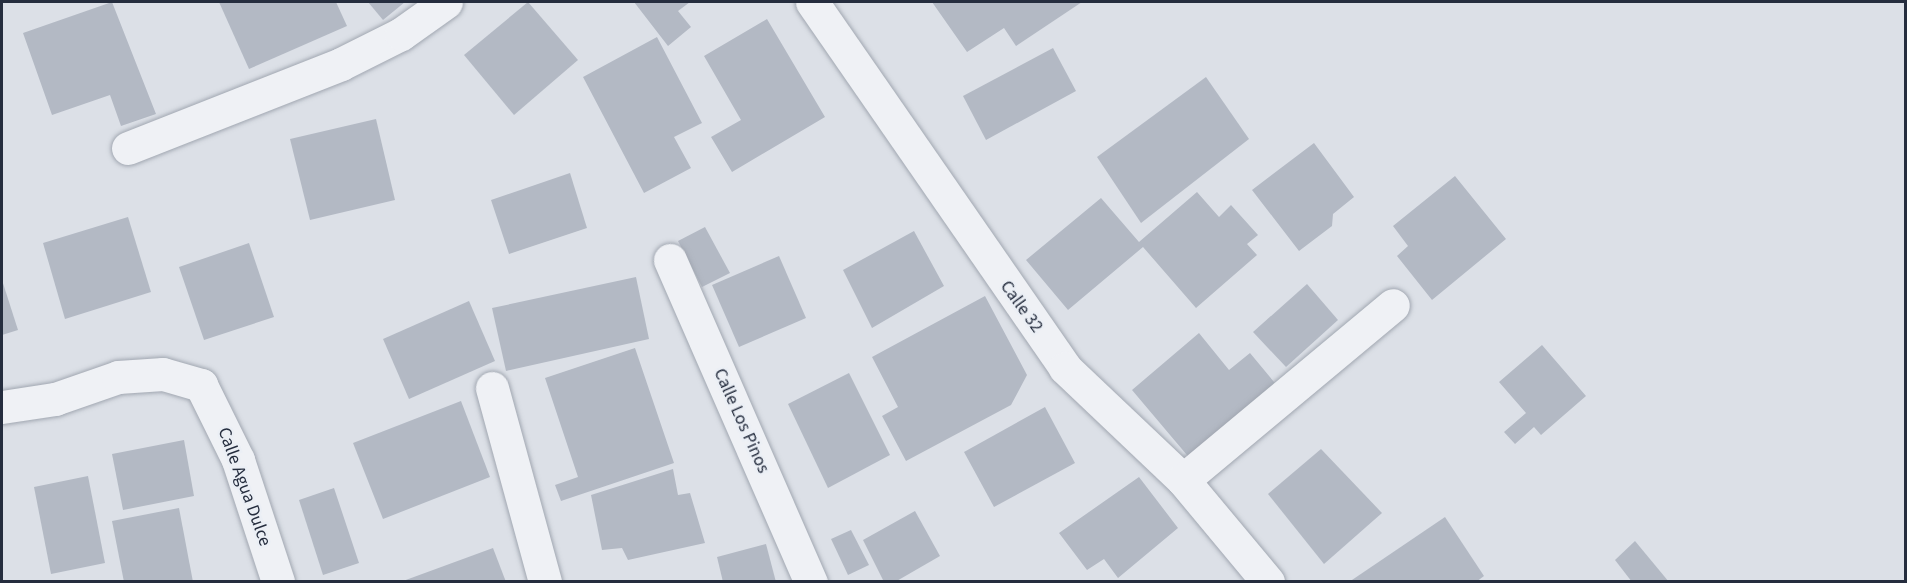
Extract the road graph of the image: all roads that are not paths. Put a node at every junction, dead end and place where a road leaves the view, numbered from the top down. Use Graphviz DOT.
graph roads {
  1 [pos="446,2"];
  2 [pos="812,2"];
  3 [pos="128,148"];
  4 [pos="670,260"];
  5 [pos="1393,305"];
  6 [pos="492,388"];
  7 [pos="2,407"];
  8 [pos="1183,480"];
  9 [pos="278,582"];
  10 [pos="545,582"];
  11 [pos="811,582"];
  12 [pos="1268,582"];
  1 -- 3 [label="street"];
  2 -- 8 [label="street, Calle 32"];
  4 -- 11 [label="street, Calle Los Pinos"];
  5 -- 8 [label="street"];
  6 -- 10 [label="street"];
  7 -- 9 [label="street, Calle Agua Dulce"];
  8 -- 12 [label="street, Calle 32"];
}
